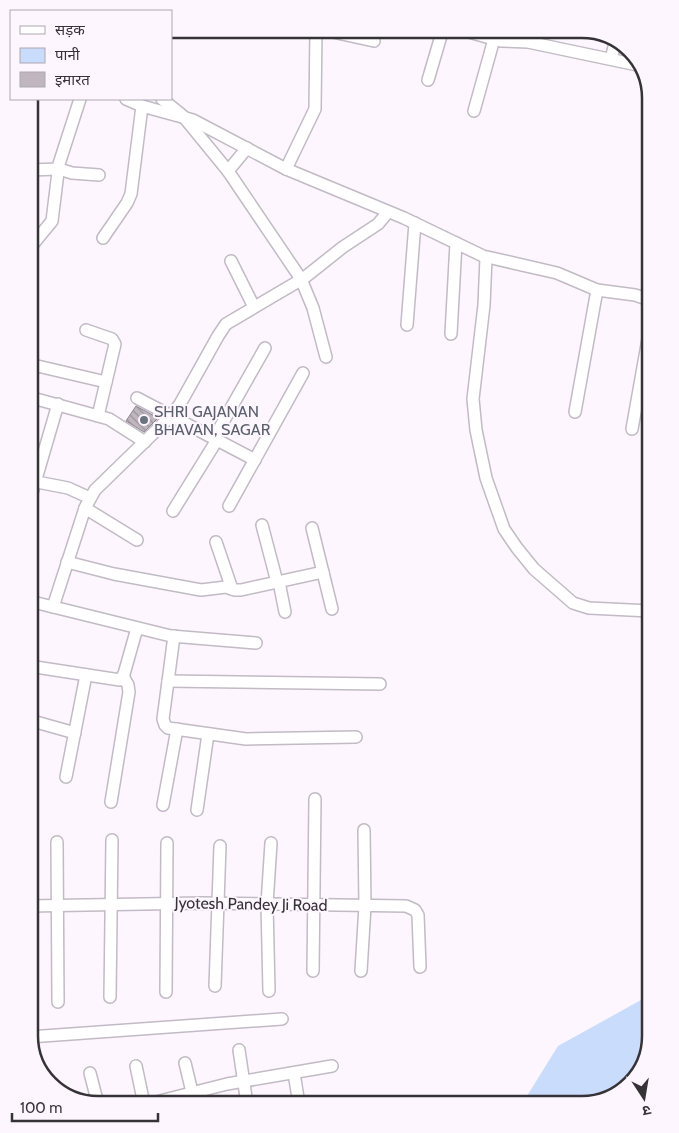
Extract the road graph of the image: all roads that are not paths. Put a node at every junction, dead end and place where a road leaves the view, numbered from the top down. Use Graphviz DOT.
graph roads {
  1 [pos="318,37"];
  2 [pos="358,38"];
  3 [pos="440,38"];
  4 [pos="490,38"];
  5 [pos="494,39"];
  6 [pos="374,41"];
  7 [pos="614,47"];
  8 [pos="611,60"];
  9 [pos="631,64"];
  10 [pos="428,80"];
  11 [pos="80,100"];
  12 [pos="128,100"];
  13 [pos="163,100"];
  14 [pos="142,106"];
  15 [pos="474,111"];
  16 [pos="183,116"];
  17 [pos="246,148"];
  18 [pos="59,169"];
  19 [pos="286,169"];
  20 [pos="38,170"];
  21 [pos="228,171"];
  22 [pos="99,175"];
  23 [pos="388,212"];
  24 [pos="415,223"];
  25 [pos="38,238"];
  26 [pos="103,238"];
  27 [pos="456,243"];
  28 [pos="486,258"];
  29 [pos="231,261"];
  30 [pos="301,279"];
  31 [pos="597,290"];
  32 [pos="642,298"];
  33 [pos="254,306"];
  34 [pos="407,324"];
  35 [pos="86,330"];
  36 [pos="451,334"];
  37 [pos="266,348"];
  38 [pos="326,357"];
  39 [pos="38,366"];
  40 [pos="303,373"];
  41 [pos="642,373"];
  42 [pos="106,382"];
  43 [pos="137,398"];
  44 [pos="38,399"];
  45 [pos="58,404"];
  46 [pos="575,412"];
  47 [pos="98,416"];
  48 [pos="171,416"];
  49 [pos="632,429"];
  50 [pos="216,439"];
  51 [pos="144,442"];
  52 [pos="255,460"];
  53 [pos="38,466"];
  54 [pos="38,479"];
  55 [pos="90,499"];
  56 [pos="229,506"];
  57 [pos="173,511"];
  58 [pos="262,525"];
  59 [pos="312,528"];
  60 [pos="137,540"];
  61 [pos="216,542"];
  62 [pos="67,562"];
  63 [pos="323,572"];
  64 [pos="278,582"];
  65 [pos="232,590"];
  66 [pos="38,603"];
  67 [pos="52,607"];
  68 [pos="332,609"];
  69 [pos="642,611"];
  70 [pos="285,612"];
  71 [pos="137,628"];
  72 [pos="174,636"];
  73 [pos="256,643"];
  74 [pos="38,668"];
  75 [pos="86,676"];
  76 [pos="123,676"];
  77 [pos="168,681"];
  78 [pos="380,684"];
  79 [pos="38,723"];
  80 [pos="177,729"];
  81 [pos="74,733"];
  82 [pos="208,734"];
  83 [pos="356,737"];
  84 [pos="66,777"];
  85 [pos="315,799"];
  86 [pos="111,802"];
  87 [pos="164,804"];
  88 [pos="197,810"];
  89 [pos="364,830"];
  90 [pos="112,840"];
  91 [pos="57,842"];
  92 [pos="167,843"];
  93 [pos="271,844"];
  94 [pos="220,846"];
  95 [pos="167,903"];
  96 [pos="218,903"];
  97 [pos="112,904"];
  98 [pos="267,904"];
  99 [pos="57,905"];
  100 [pos="313,905"];
  101 [pos="38,906"];
  102 [pos="365,906"];
  103 [pos="420,967"];
  104 [pos="313,971"];
  105 [pos="361,971"];
  106 [pos="215,986"];
  107 [pos="269,991"];
  108 [pos="166,992"];
  109 [pos="110,997"];
  110 [pos="58,1002"];
  111 [pos="282,1019"];
  112 [pos="38,1036"];
  113 [pos="239,1050"];
  114 [pos="185,1063"];
  115 [pos="136,1066"];
  116 [pos="332,1066"];
  117 [pos="90,1073"];
  118 [pos="294,1073"];
  119 [pos="243,1081"];
  120 [pos="192,1092"];
  121 [pos="96,1095"];
  122 [pos="142,1095"];
  123 [pos="180,1095"];
  124 [pos="245,1095"];
  125 [pos="298,1095"];
  1 -- 19 [label="street"];
  2 -- 6 [label="street"];
  3 -- 10 [label="street"];
  4 -- 5 [label="street"];
  5 -- 8 [label="street"];
  5 -- 15 [label="street"];
  7 -- 8 [label="street"];
  8 -- 9 [label="street"];
  11 -- 18 [label="street"];
  12 -- 14 [label="street"];
  13 -- 16 [label="street"];
  14 -- 16 [label="street"];
  14 -- 26 [label="street"];
  16 -- 17 [label="street"];
  16 -- 21 [label="street"];
  17 -- 19 [label="street"];
  17 -- 21 [label="street"];
  18 -- 20 [label="street"];
  18 -- 22 [label="street"];
  18 -- 25 [label="street"];
  19 -- 23 [label="street"];
  21 -- 30 [label="street"];
  23 -- 24 [label="street"];
  23 -- 30 [label="street"];
  24 -- 27 [label="street"];
  24 -- 34 [label="street"];
  27 -- 28 [label="street"];
  27 -- 36 [label="street"];
  28 -- 31 [label="street"];
  28 -- 69 [label="street"];
  29 -- 33 [label="street"];
  30 -- 33 [label="street"];
  30 -- 38 [label="street"];
  31 -- 32 [label="street"];
  31 -- 46 [label="street"];
  33 -- 48 [label="street"];
  35 -- 42 [label="street"];
  37 -- 50 [label="street"];
  39 -- 42 [label="street"];
  40 -- 52 [label="street"];
  41 -- 49 [label="street"];
  42 -- 47 [label="street"];
  43 -- 48 [label="street"];
  44 -- 45 [label="street"];
  45 -- 47 [label="street"];
  45 -- 53 [label="street"];
  47 -- 51 [label="street"];
  48 -- 50 [label="street"];
  48 -- 51 [label="street"];
  50 -- 52 [label="street"];
  50 -- 57 [label="street"];
  51 -- 55 [label="street"];
  52 -- 56 [label="street"];
  54 -- 55 [label="street"];
  55 -- 60 [label="street"];
  55 -- 62 [label="street"];
  58 -- 64 [label="street"];
  59 -- 63 [label="street"];
  61 -- 65 [label="street"];
  62 -- 65 [label="street"];
  62 -- 67 [label="street"];
  63 -- 64 [label="street"];
  63 -- 68 [label="street"];
  64 -- 65 [label="street"];
  64 -- 70 [label="street"];
  66 -- 67 [label="street"];
  67 -- 71 [label="street"];
  71 -- 72 [label="street"];
  71 -- 76 [label="street"];
  72 -- 73 [label="street"];
  72 -- 77 [label="street"];
  74 -- 75 [label="street"];
  75 -- 76 [label="street"];
  75 -- 81 [label="street"];
  76 -- 86 [label="street"];
  77 -- 78 [label="street"];
  77 -- 80 [label="street"];
  79 -- 81 [label="street"];
  80 -- 82 [label="street"];
  80 -- 87 [label="street"];
  81 -- 84 [label="street"];
  82 -- 83 [label="street"];
  82 -- 88 [label="street"];
  85 -- 100 [label="street"];
  89 -- 102 [label="street"];
  90 -- 97 [label="street"];
  91 -- 99 [label="street"];
  92 -- 95 [label="street"];
  93 -- 98 [label="street"];
  94 -- 96 [label="street"];
  95 -- 96 [label="street, Jyotesh Pandey Ji Road"];
  95 -- 97 [label="street, Jyotesh Pandey Ji Road"];
  95 -- 108 [label="street"];
  96 -- 98 [label="street, Jyotesh Pandey Ji Road"];
  96 -- 106 [label="street"];
  97 -- 99 [label="street, Jyotesh Pandey Ji Road"];
  97 -- 109 [label="street"];
  98 -- 100 [label="street, Jyotesh Pandey Ji Road"];
  98 -- 107 [label="street"];
  99 -- 101 [label="street, Jyotesh Pandey Ji Road"];
  99 -- 110 [label="street"];
  100 -- 102 [label="street, Jyotesh Pandey Ji Road"];
  100 -- 104 [label="street"];
  102 -- 103 [label="street, Jyotesh Pandey Ji Road"];
  102 -- 105 [label="street"];
  111 -- 112 [label="street"];
  113 -- 119 [label="street"];
  114 -- 120 [label="street"];
  115 -- 122 [label="street"];
  116 -- 118 [label="street"];
  117 -- 121 [label="street"];
  118 -- 119 [label="street"];
  118 -- 125 [label="street"];
  119 -- 120 [label="street"];
  119 -- 124 [label="street"];
  120 -- 123 [label="street"];
}
